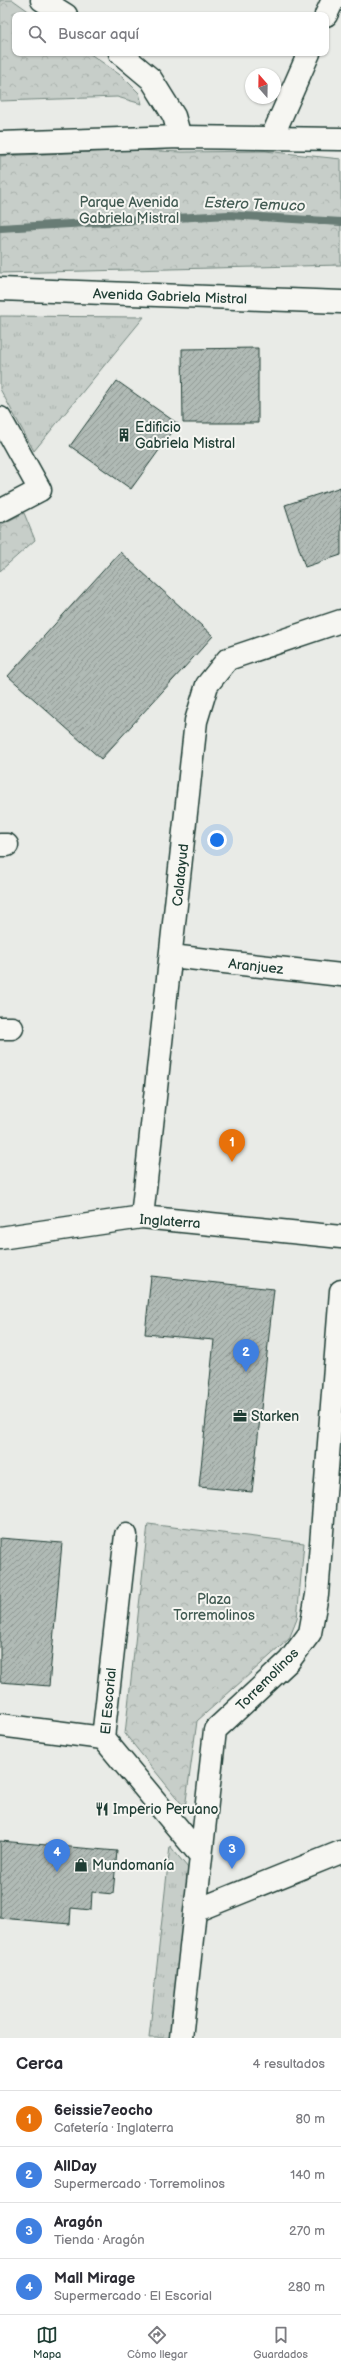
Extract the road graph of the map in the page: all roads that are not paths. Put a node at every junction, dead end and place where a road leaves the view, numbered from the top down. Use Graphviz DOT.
graph roads {
  1 [pos="42,0"];
  2 [pos="333,0"];
  3 [pos="61,12"];
  4 [pos="327,12"];
  5 [pos="124,56"];
  6 [pos="308,56"];
  7 [pos="180,137"];
  8 [pos="272,137"];
  9 [pos="341,139"];
  10 [pos="0,143"];
  11 [pos="0,289"];
  12 [pos="341,302"];
  13 [pos="0,418"];
  14 [pos="0,511"];
  15 [pos="341,621"];
  16 [pos="171,956"];
  17 [pos="341,975"];
  18 [pos="142,1217"];
  19 [pos="341,1237"];
  20 [pos="0,1238"];
  21 [pos="341,1291"];
  22 [pos="126,1535"];
  23 [pos="0,1725"];
  24 [pos="103,1738"];
  25 [pos="341,1852"];
  26 [pos="201,1856"];
  27 [pos="195,1910"];
  28 [pos="181,2038"];
  1 -- 3 [label="street"];
  2 -- 4 [label="street"];
  5 -- 7 [label="street"];
  6 -- 8 [label="street"];
  7 -- 8 [label="street"];
  7 -- 10 [label="street"];
  8 -- 9 [label="street"];
  11 -- 12 [label="street, Avenida Gabriela Mistral"];
  13 -- 14 [label="street"];
  15 -- 16 [label="street, Calatayud"];
  16 -- 17 [label="street, Aranjuez"];
  16 -- 18 [label="street, Calatayud"];
  18 -- 19 [label="street, Inglaterra"];
  18 -- 20 [label="street, Inglaterra"];
  21 -- 26 [label="street, Torremolinos"];
  22 -- 24 [label="street, El Escorial"];
  23 -- 24 [label="street"];
  24 -- 26 [label="street, El Escorial"];
  25 -- 27 [label="street"];
  26 -- 27 [label="street, Torremolinos"];
  27 -- 28 [label="street, Torremolinos"];
}
